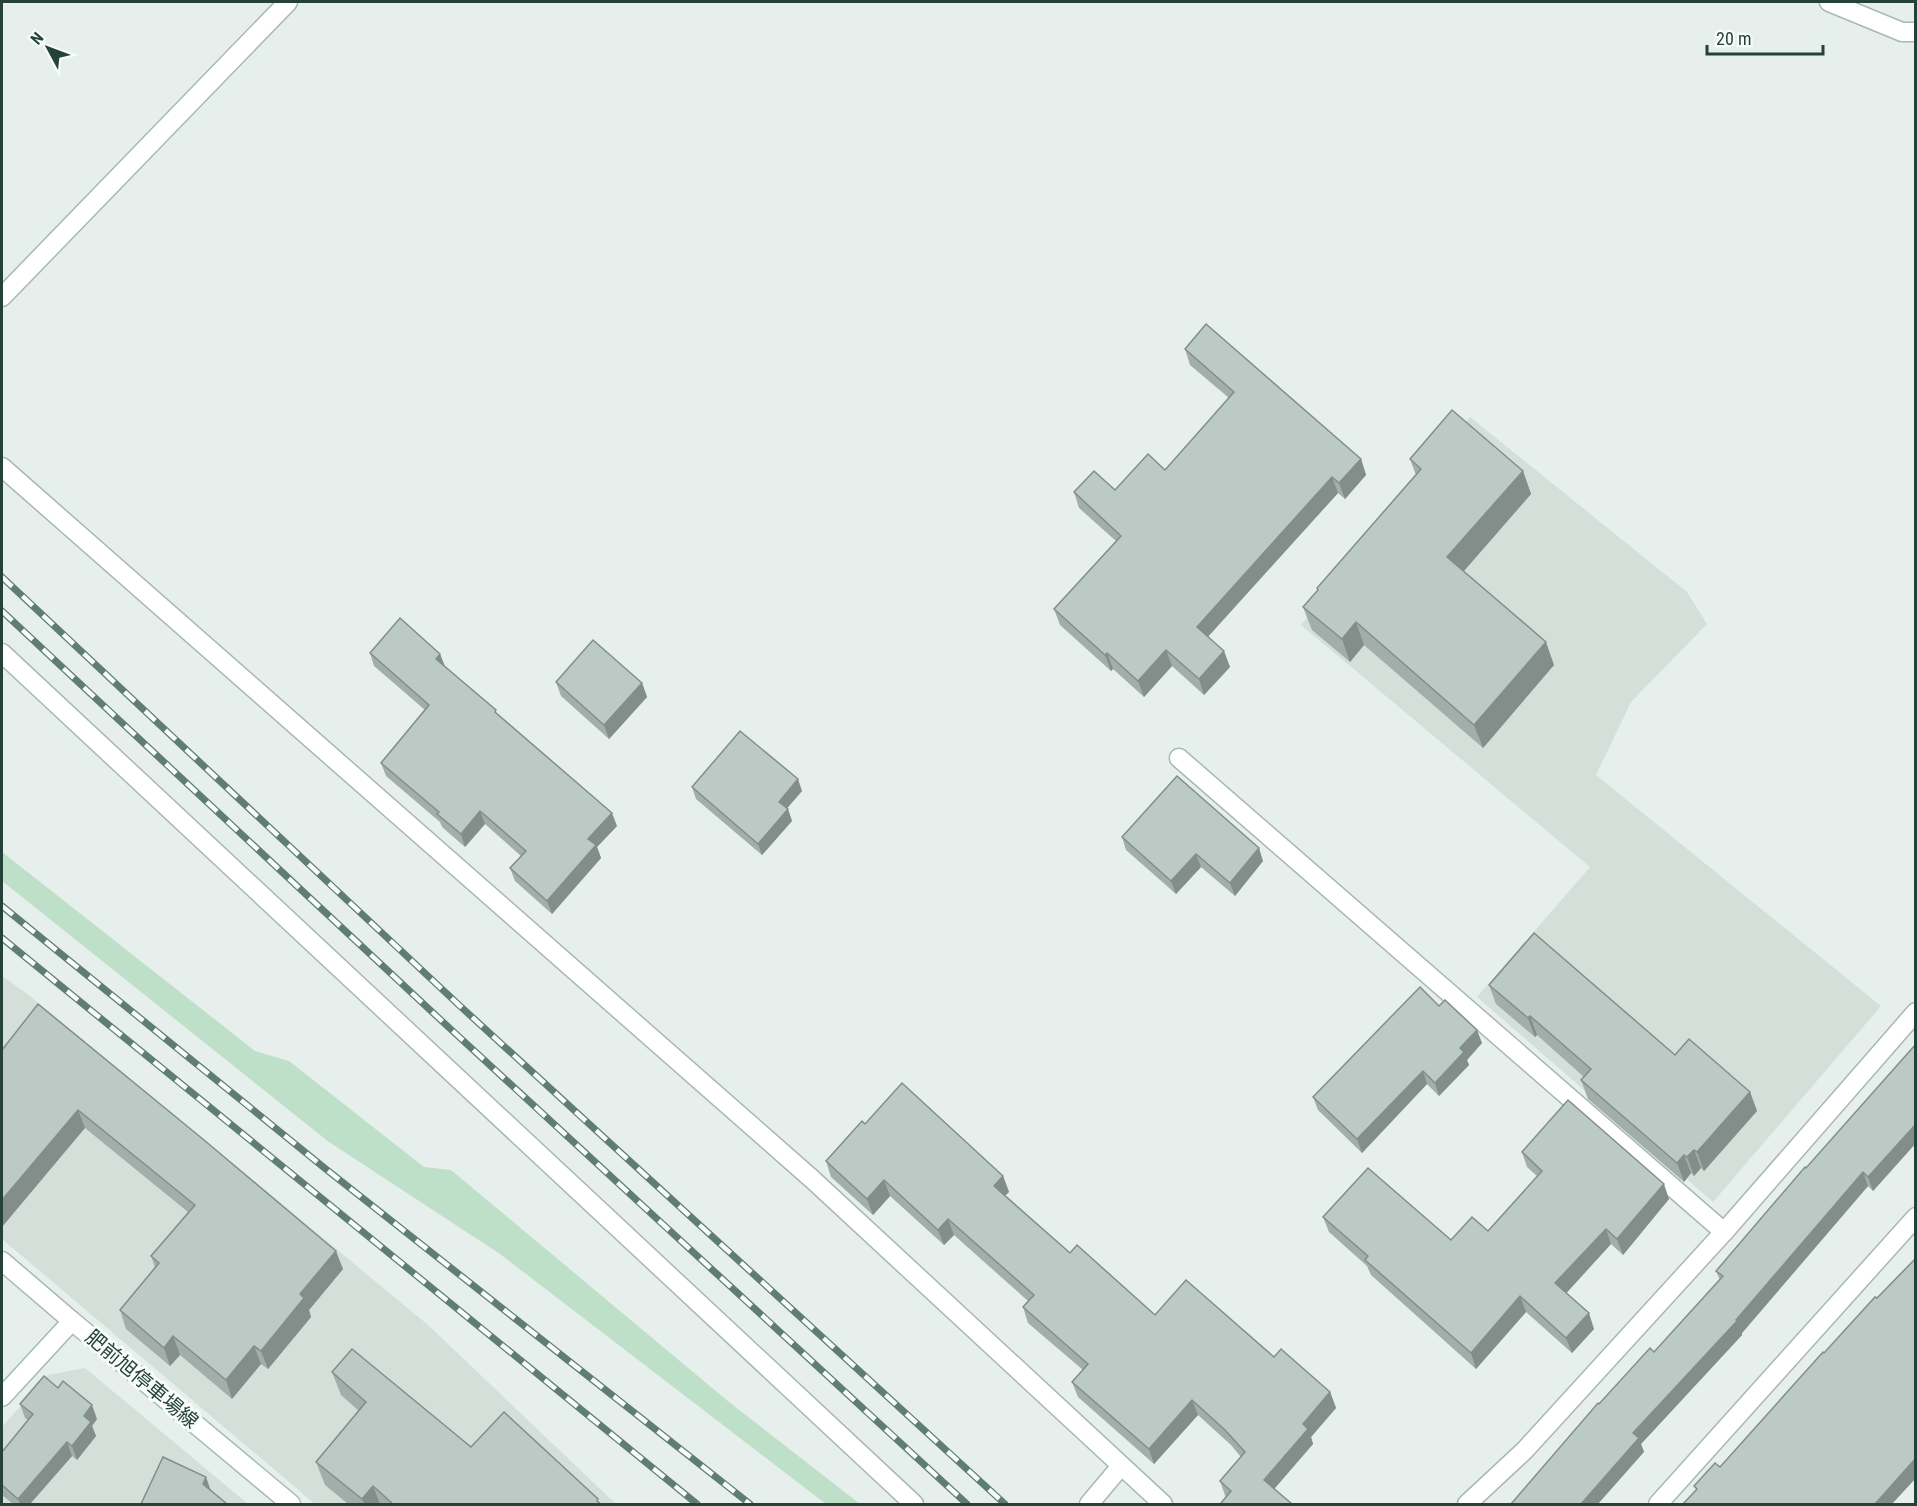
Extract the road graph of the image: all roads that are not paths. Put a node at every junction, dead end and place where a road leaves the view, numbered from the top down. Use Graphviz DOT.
graph roads {
  1 [pos="288,2"];
  2 [pos="1829,2"];
  3 [pos="1916,32"];
  4 [pos="2,297"];
  5 [pos="2,467"];
  6 [pos="2,653"];
  7 [pos="1179,758"];
  8 [pos="1916,1012"];
  9 [pos="1916,1217"];
  10 [pos="1724,1232"];
  11 [pos="2,1261"];
  12 [pos="72,1321"];
  13 [pos="2,1398"];
  14 [pos="1121,1466"];
  15 [pos="291,1504"];
  16 [pos="914,1504"];
  17 [pos="1089,1504"];
  18 [pos="1163,1504"];
  19 [pos="1467,1504"];
  20 [pos="1658,1504"];
  1 -- 4 [label="street"];
  2 -- 3 [label="street"];
  5 -- 14 [label="street"];
  6 -- 16 [label="street"];
  7 -- 10 [label="street"];
  8 -- 10 [label="street"];
  9 -- 20 [label="street"];
  10 -- 19 [label="street"];
  11 -- 12 [label="street"];
  12 -- 13 [label="street, 肥前旭停車場線"];
  12 -- 15 [label="street, 肥前旭停車場線"];
  14 -- 17 [label="street"];
  14 -- 18 [label="street"];
}
